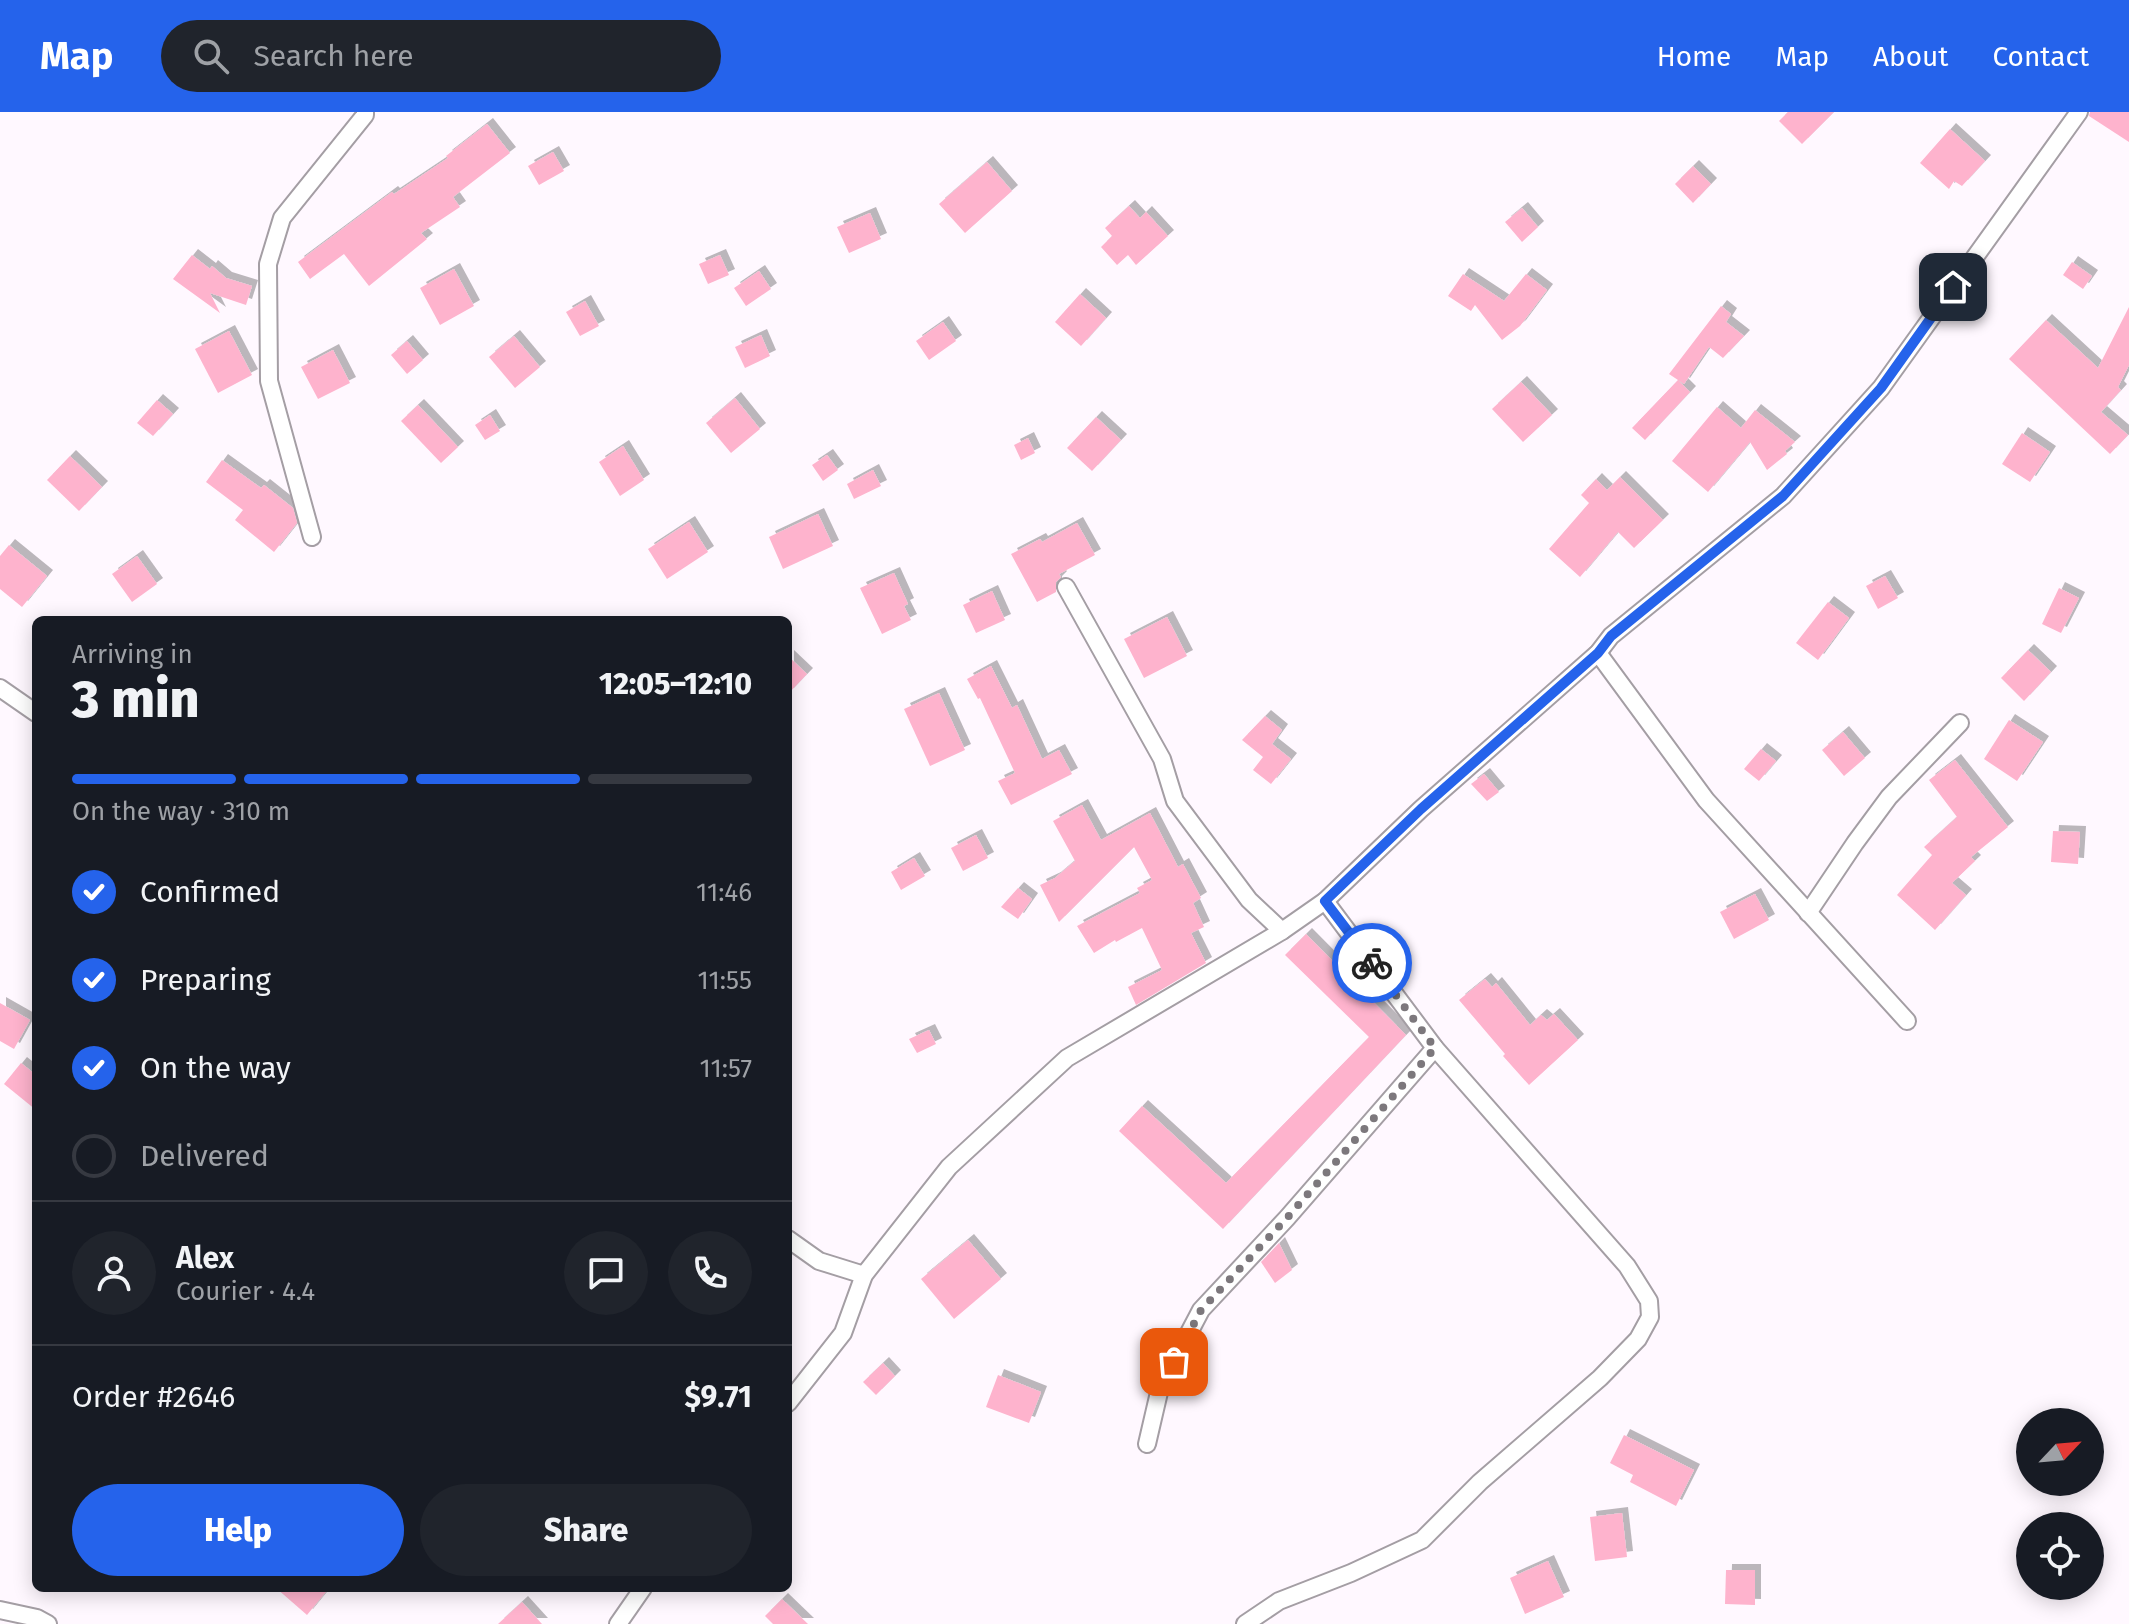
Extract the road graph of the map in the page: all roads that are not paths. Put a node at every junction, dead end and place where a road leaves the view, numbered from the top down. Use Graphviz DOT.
graph roads {
  1 [pos="365,112"];
  2 [pos="2079,112"];
  3 [pos="312,537"];
  4 [pos="1066,587"];
  5 [pos="1598,653"];
  6 [pos="0,688"];
  7 [pos="32,710"];
  8 [pos="1960,723"];
  9 [pos="1325,901"];
  10 [pos="1808,913"];
  11 [pos="1282,931"];
  12 [pos="1907,1021"];
  13 [pos="1435,1048"];
  14 [pos="792,1242"];
  15 [pos="864,1275"];
  16 [pos="792,1398"];
  17 [pos="1147,1444"];
  18 [pos="640,1592"];
  19 [pos="0,1610"];
  20 [pos="48,1624"];
  21 [pos="618,1624"];
  22 [pos="1245,1624"];
  1 -- 3 [label="street"];
  2 -- 5 [label="street"];
  4 -- 11 [label="street"];
  5 -- 9 [label="street"];
  5 -- 10 [label="street"];
  6 -- 7 [label="street"];
  8 -- 10 [label="street"];
  9 -- 11 [label="street"];
  9 -- 13 [label="street"];
  10 -- 12 [label="street"];
  11 -- 15 [label="street"];
  13 -- 17 [label="street"];
  13 -- 22 [label="street"];
  14 -- 15 [label="street"];
  15 -- 16 [label="street"];
  18 -- 21 [label="street"];
  19 -- 20 [label="street"];
}
